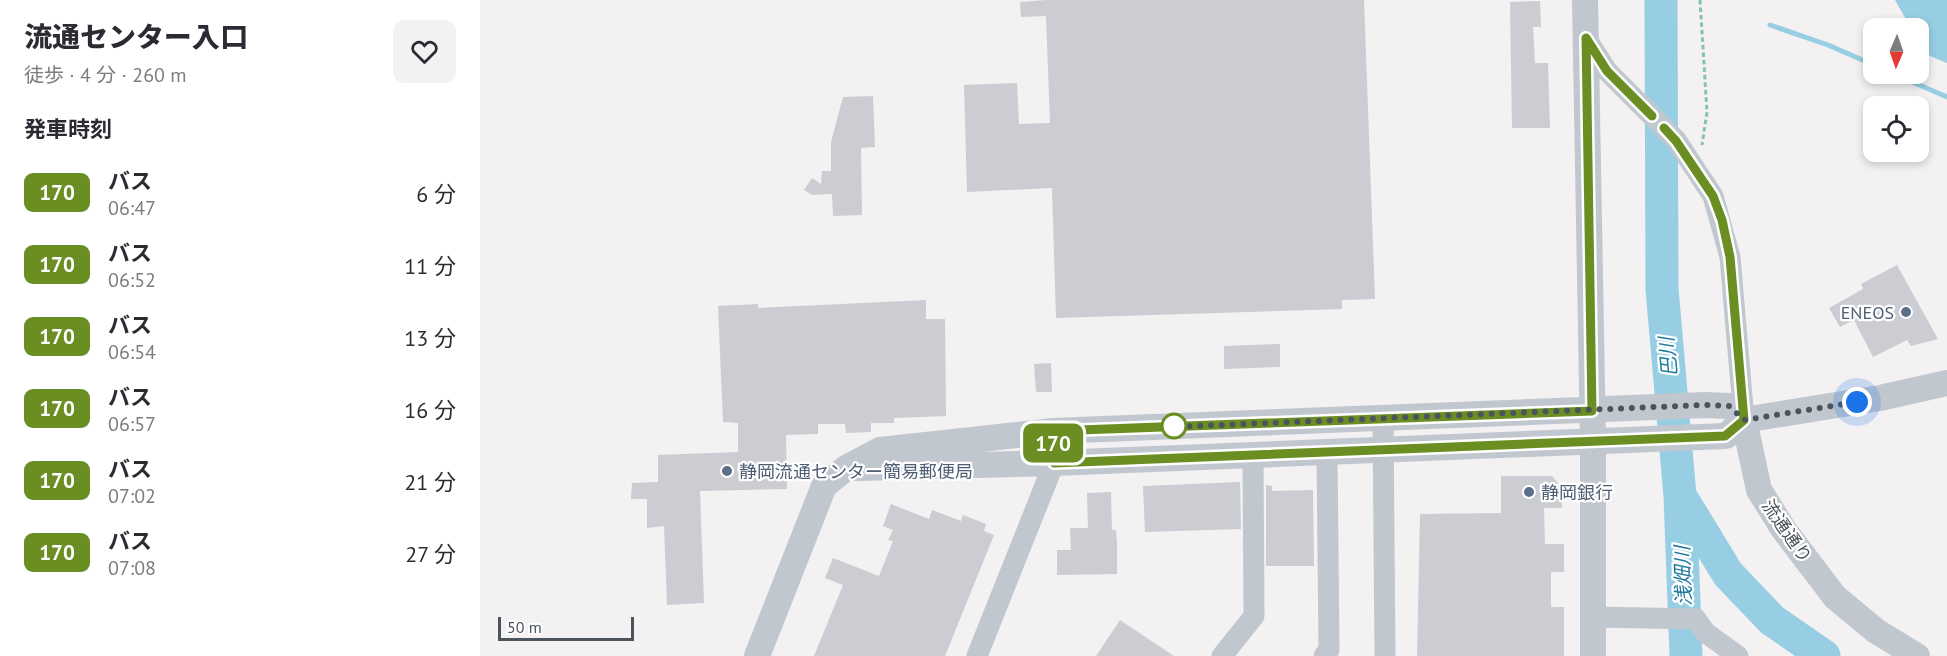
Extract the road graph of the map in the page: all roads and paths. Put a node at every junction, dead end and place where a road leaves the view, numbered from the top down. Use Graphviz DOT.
graph roads {
  1 [pos="1585,0"];
  2 [pos="1700,0"];
  3 [pos="1586,38"];
  4 [pos="1698,172"];
  5 [pos="1947,383"];
  6 [pos="1592,411"];
  7 [pos="1383,419"];
  8 [pos="1744,420"];
  9 [pos="1053,431"];
  10 [pos="1593,442"];
  11 [pos="1383,450"];
  12 [pos="1327,453"];
  13 [pos="1253,456"];
  14 [pos="1054,463"];
  15 [pos="846,468"];
  16 [pos="1594,617"];
  17 [pos="757,656"];
  18 [pos="977,656"];
  19 [pos="1222,656"];
  20 [pos="1324,656"];
  21 [pos="1385,656"];
  22 [pos="1593,656"];
  23 [pos="1738,656"];
  24 [pos="1917,656"];
  1 -- 3 [label="street"];
  2 -- 4 [label="path"];
  3 -- 4 [label="street"];
  3 -- 6 [label="street"];
  4 -- 8 [label="street"];
  5 -- 8 [label="street"];
  6 -- 7 [label="street"];
  6 -- 8 [label="street"];
  6 -- 10 [label="street"];
  7 -- 9 [label="street"];
  7 -- 11 [label="street"];
  8 -- 10 [label="street"];
  8 -- 24 [label="street, 流通通り"];
  9 -- 14 [label="street"];
  9 -- 15 [label="street"];
  10 -- 11 [label="street"];
  10 -- 16 [label="street"];
  11 -- 12 [label="street"];
  11 -- 21 [label="street"];
  12 -- 13 [label="street"];
  12 -- 20 [label="street"];
  13 -- 14 [label="street"];
  13 -- 19 [label="street"];
  14 -- 15 [label="street"];
  14 -- 18 [label="street"];
  15 -- 17 [label="street"];
  16 -- 22 [label="street"];
  16 -- 23 [label="street"];
}
